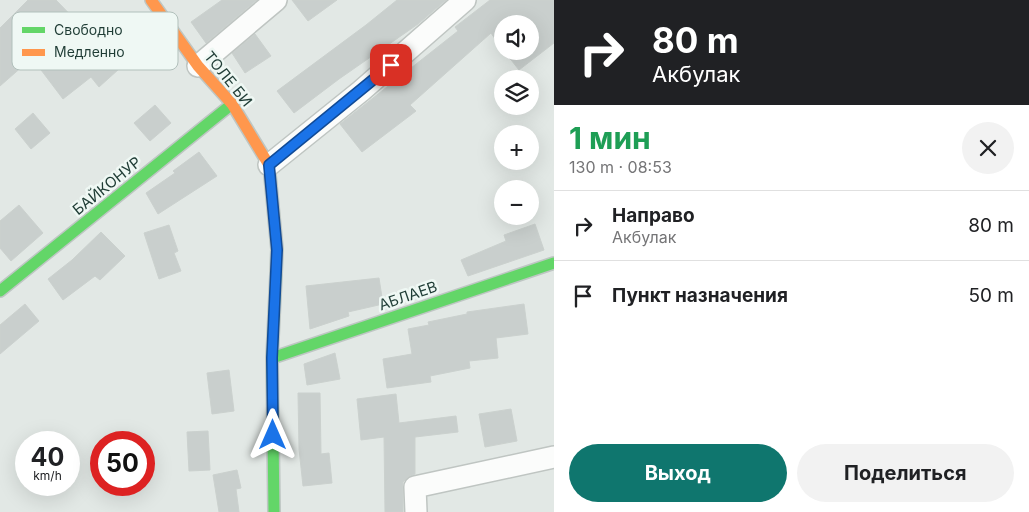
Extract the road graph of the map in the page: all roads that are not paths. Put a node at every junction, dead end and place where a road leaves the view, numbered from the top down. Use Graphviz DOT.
graph roads {
  1 [pos="151,0"];
  2 [pos="276,0"];
  3 [pos="465,0"];
  4 [pos="158,12"];
  5 [pos="178,39"];
  6 [pos="198,66"];
  7 [pos="232,104"];
  8 [pos="269,165"];
  9 [pos="554,264"];
  10 [pos="0,291"];
  11 [pos="272,358"];
  12 [pos="554,457"];
  13 [pos="274,512"];
  14 [pos="416,512"];
  1 -- 4 [label="street, ТОЛЕ БИ"];
  2 -- 6 [label="street"];
  3 -- 8 [label="street"];
  5 -- 6 [label="street, ТОЛЕ БИ"];
  6 -- 7 [label="street, ТОЛЕ БИ"];
  7 -- 8 [label="street, ТОЛЕ БИ"];
  7 -- 10 [label="street, БАЙКОНУР"];
  8 -- 11 [label="street, ТОЛЕ БИ"];
  9 -- 11 [label="street, АБЛАЕВ"];
  11 -- 13 [label="street, ТОЛЕ БИ"];
  12 -- 14 [label="street"];
}
